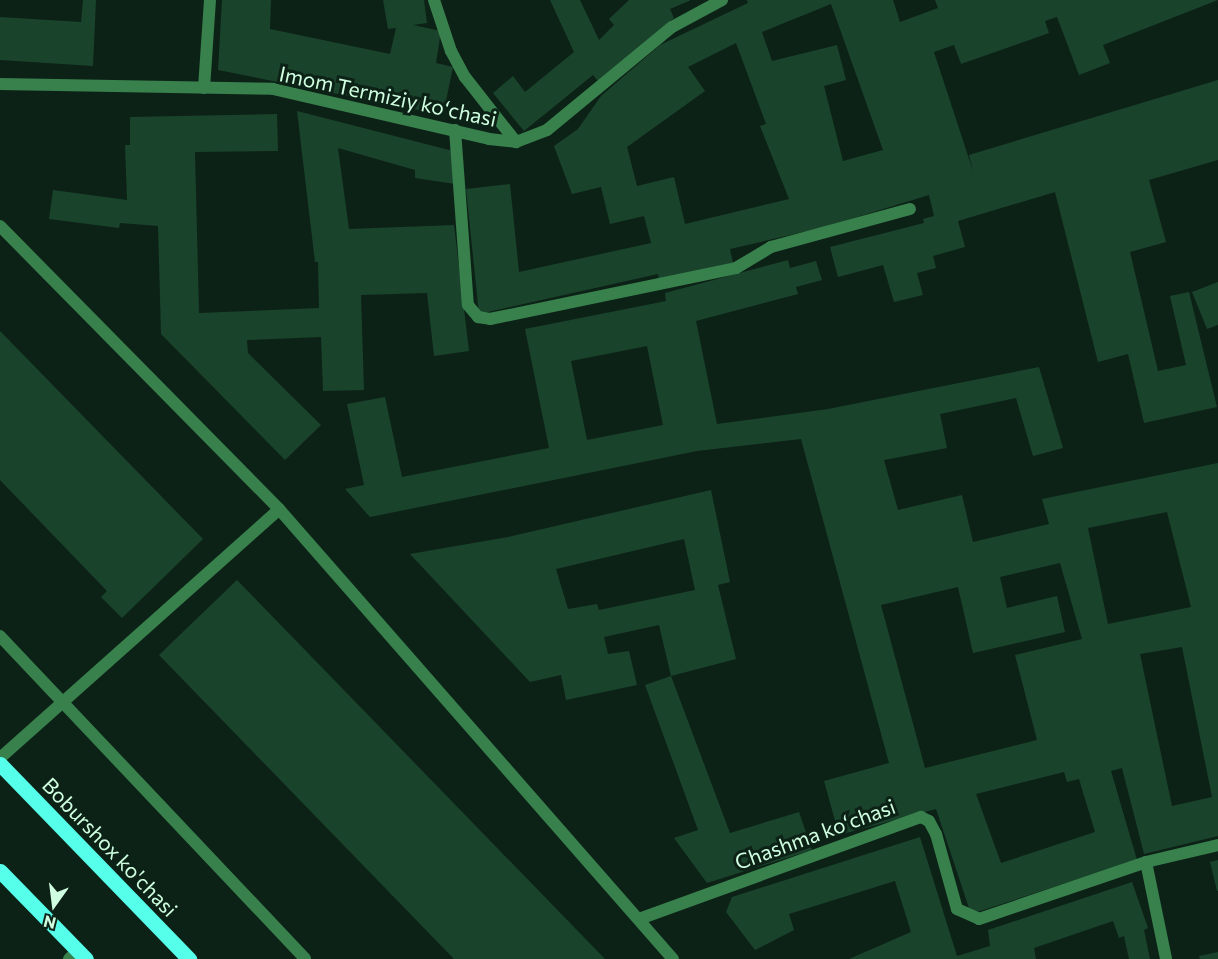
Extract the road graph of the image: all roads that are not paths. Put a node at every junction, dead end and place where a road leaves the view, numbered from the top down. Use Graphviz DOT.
graph roads {
  1 [pos="210,0"];
  2 [pos="434,0"];
  3 [pos="722,0"];
  4 [pos="0,84"];
  5 [pos="204,88"];
  6 [pos="455,130"];
  7 [pos="516,142"];
  8 [pos="910,209"];
  9 [pos="0,226"];
  10 [pos="279,509"];
  11 [pos="0,636"];
  12 [pos="63,701"];
  13 [pos="0,759"];
  14 [pos="0,764"];
  15 [pos="1218,844"];
  16 [pos="1146,862"];
  17 [pos="0,872"];
  18 [pos="639,920"];
  19 [pos="78,956"];
  20 [pos="189,959"];
  21 [pos="305,959"];
  22 [pos="673,959"];
  23 [pos="1166,959"];
  1 -- 5 [label="street"];
  2 -- 7 [label="street"];
  3 -- 7 [label="street, Imom Termiziy koʻchasi"];
  4 -- 5 [label="street, Imom Termiziy koʻchasi"];
  5 -- 6 [label="street, Imom Termiziy koʻchasi"];
  6 -- 7 [label="street, Imom Termiziy koʻchasi"];
  6 -- 8 [label="street"];
  9 -- 10 [label="street"];
  10 -- 12 [label="street"];
  10 -- 18 [label="street"];
  11 -- 12 [label="street"];
  12 -- 13 [label="street"];
  12 -- 21 [label="street"];
  14 -- 20 [label="main road, Boburshox ko'chasi"];
  15 -- 16 [label="street, Chashma koʻchasi"];
  16 -- 18 [label="street, Chashma koʻchasi"];
  16 -- 23 [label="street"];
  17 -- 19 [label="main road"];
  18 -- 22 [label="street"];
}
